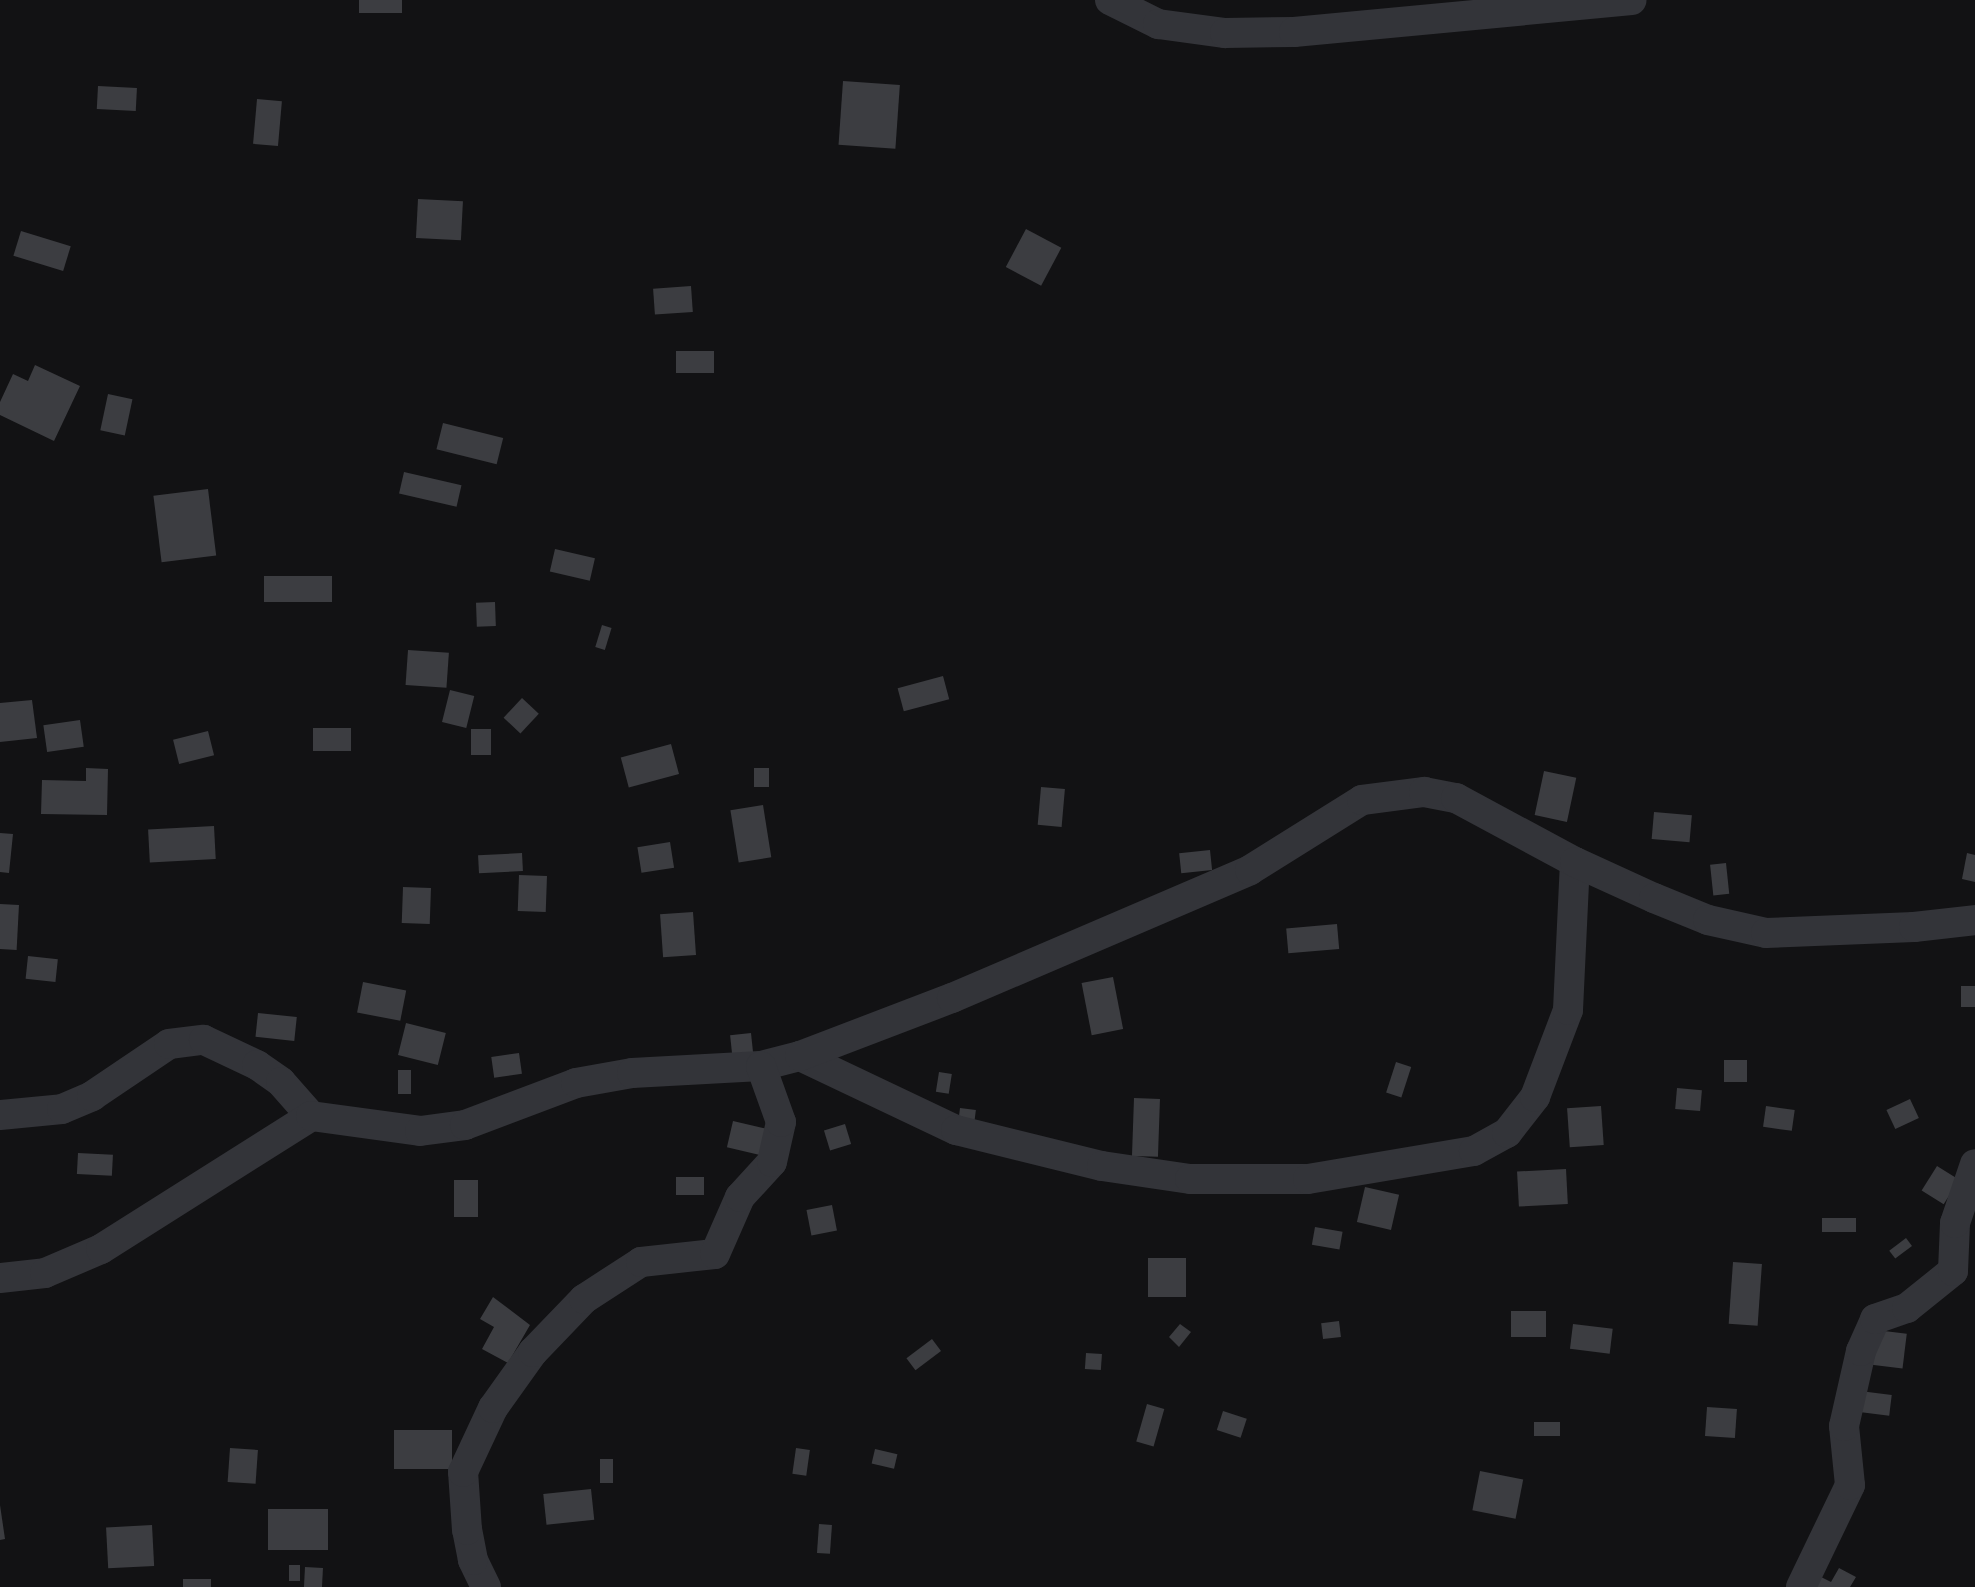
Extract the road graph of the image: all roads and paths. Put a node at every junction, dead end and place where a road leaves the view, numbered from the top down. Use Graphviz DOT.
graph roads {
  1 [pos="1110,0"];
  2 [pos="1630,0"];
  3 [pos="1575,862"];
  4 [pos="1975,919"];
  5 [pos="800,1056"];
  6 [pos="761,1066"];
  7 [pos="0,1115"];
  8 [pos="311,1116"];
  9 [pos="1975,1164"];
  10 [pos="0,1278"];
  11 [pos="486,1587"];
  12 [pos="1801,1587"];
  1 -- 2 [label="street"];
  3 -- 4 [label="street"];
  3 -- 5 [label="street"];
  3 -- 5 [label="street"];
  5 -- 6 [label="street"];
  6 -- 8 [label="street"];
  6 -- 11 [label="street"];
  7 -- 8 [label="street"];
  8 -- 10 [label="street"];
  9 -- 12 [label="street"];
}
